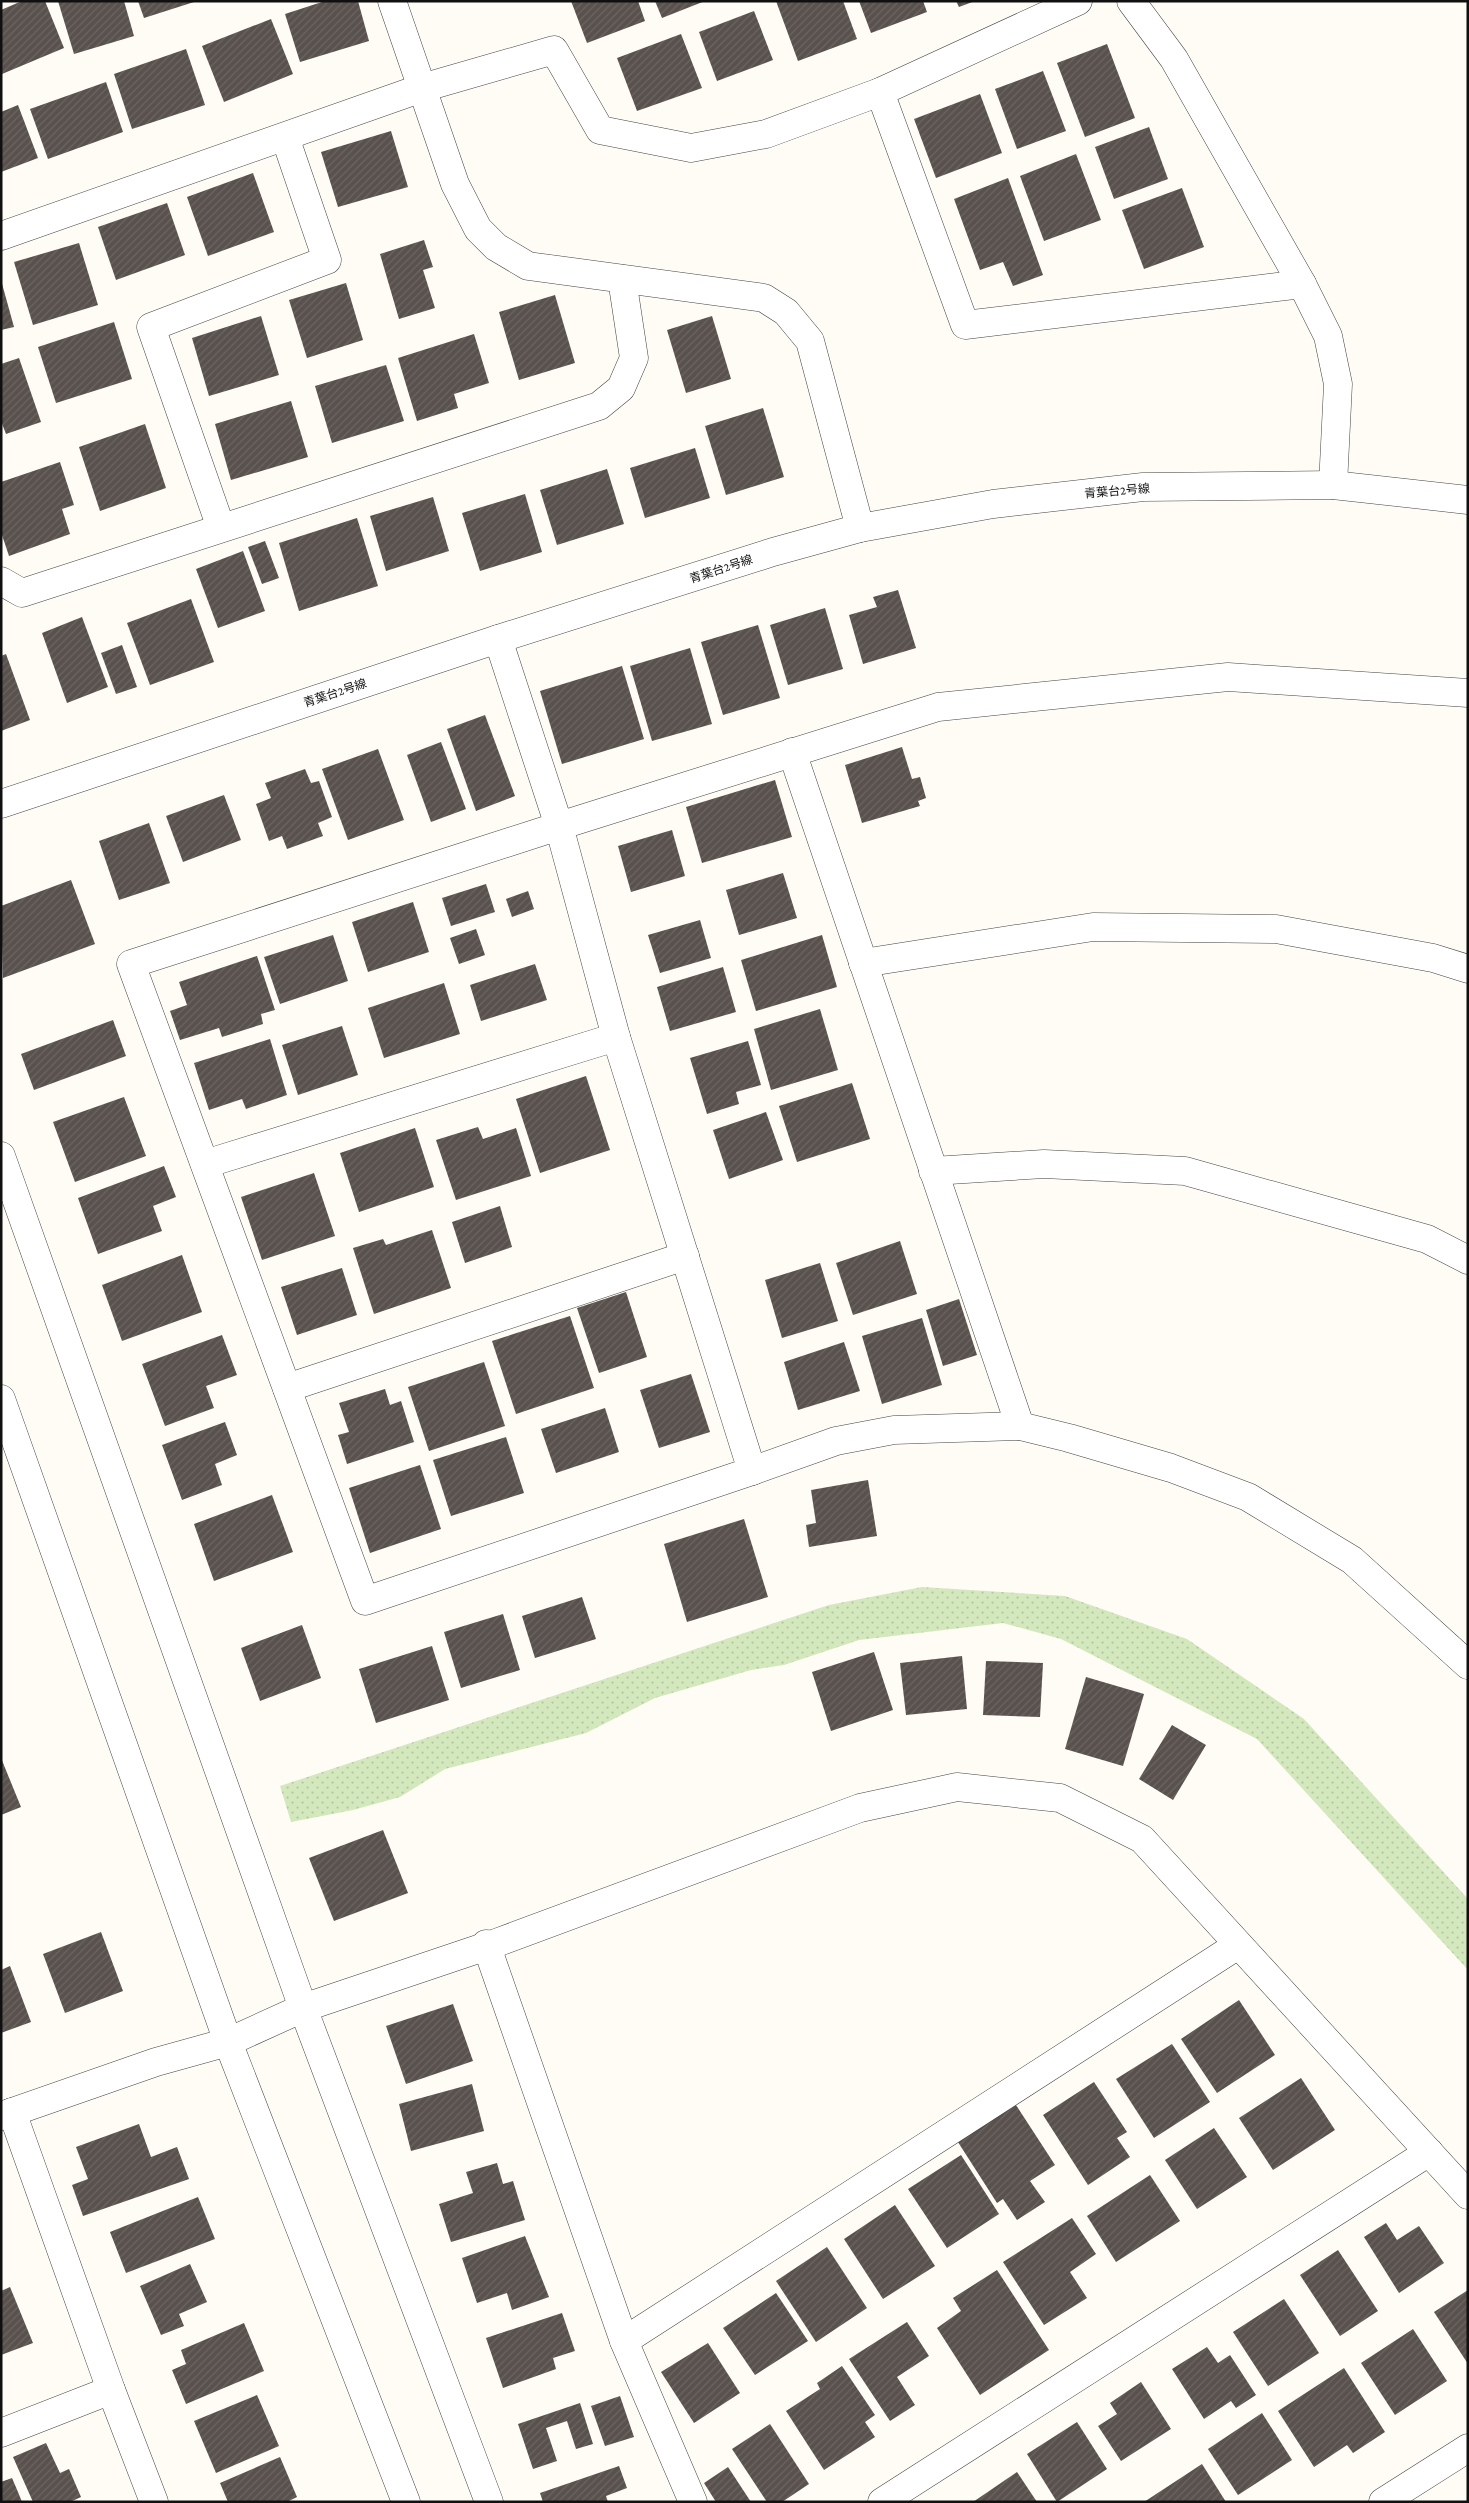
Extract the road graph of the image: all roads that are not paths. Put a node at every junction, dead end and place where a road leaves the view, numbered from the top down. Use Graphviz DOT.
graph roads {
  1 [pos="392,1"];
  2 [pos="1078,1"];
  3 [pos="1131,1"];
  4 [pos="422,88"];
  5 [pos="880,92"];
  6 [pos="285,137"];
  7 [pos="1,236"];
  8 [pos="622,279"];
  9 [pos="1302,284"];
  10 [pos="1333,485"];
  11 [pos="1468,500"];
  12 [pos="221,528"];
  13 [pos="860,528"];
  14 [pos="1,581"];
  15 [pos="498,639"];
  16 [pos="1468,693"];
  17 [pos="792,752"];
  18 [pos="1,804"];
  19 [pos="558,826"];
  20 [pos="863,963"];
  21 [pos="1468,969"];
  22 [pos="616,1037"];
  23 [pos="1,1156"];
  24 [pos="205,1164"];
  25 [pos="933,1171"];
  26 [pos="685,1256"];
  27 [pos="1468,1260"];
  28 [pos="287,1388"];
  29 [pos="1,1399"];
  30 [pos="1020,1426"];
  31 [pos="752,1471"];
  32 [pos="1465,1658"];
  33 [pos="486,1944"];
  34 [pos="1238,1946"];
  35 [pos="303,2008"];
  36 [pos="228,2042"];
  37 [pos="7,2114"];
  38 [pos="1429,2152"];
  39 [pos="1468,2195"];
  40 [pos="624,2341"];
  41 [pos="111,2390"];
  42 [pos="1,2434"];
  43 [pos="1468,2448"];
  44 [pos="154,2502"];
  45 [pos="406,2502"];
  46 [pos="488,2502"];
  47 [pos="693,2502"];
  48 [pos="882,2502"];
  49 [pos="1383,2502"];
  1 -- 4 [label="street"];
  2 -- 5 [label="street"];
  3 -- 9 [label="street"];
  4 -- 5 [label="street"];
  4 -- 6 [label="street"];
  4 -- 8 [label="street"];
  5 -- 9 [label="street"];
  6 -- 7 [label="street"];
  6 -- 12 [label="street"];
  8 -- 12 [label="street"];
  8 -- 13 [label="street"];
  9 -- 10 [label="street"];
  10 -- 11 [label="street, 青葉台2号線"];
  10 -- 13 [label="street, 青葉台2号線"];
  12 -- 14 [label="street"];
  13 -- 15 [label="street, 青葉台2号線"];
  15 -- 18 [label="street, 青葉台2号線"];
  15 -- 19 [label="street"];
  16 -- 17 [label="street"];
  17 -- 19 [label="street"];
  17 -- 20 [label="street"];
  19 -- 22 [label="street"];
  19 -- 24 [label="street"];
  20 -- 21 [label="street"];
  20 -- 25 [label="street"];
  22 -- 24 [label="street"];
  22 -- 26 [label="street"];
  23 -- 35 [label="street"];
  24 -- 28 [label="street"];
  25 -- 27 [label="street"];
  25 -- 30 [label="street"];
  26 -- 28 [label="street"];
  26 -- 31 [label="street"];
  28 -- 31 [label="street"];
  29 -- 36 [label="street"];
  30 -- 31 [label="street"];
  30 -- 32 [label="street"];
  33 -- 34 [label="street"];
  33 -- 35 [label="street"];
  33 -- 40 [label="street"];
  34 -- 38 [label="street"];
  34 -- 40 [label="street"];
  35 -- 36 [label="street"];
  35 -- 46 [label="street"];
  36 -- 37 [label="street"];
  36 -- 45 [label="street"];
  37 -- 41 [label="street"];
  38 -- 39 [label="street"];
  38 -- 48 [label="street"];
  40 -- 47 [label="street"];
  41 -- 42 [label="street"];
  41 -- 44 [label="street"];
  43 -- 49 [label="street"];
}
